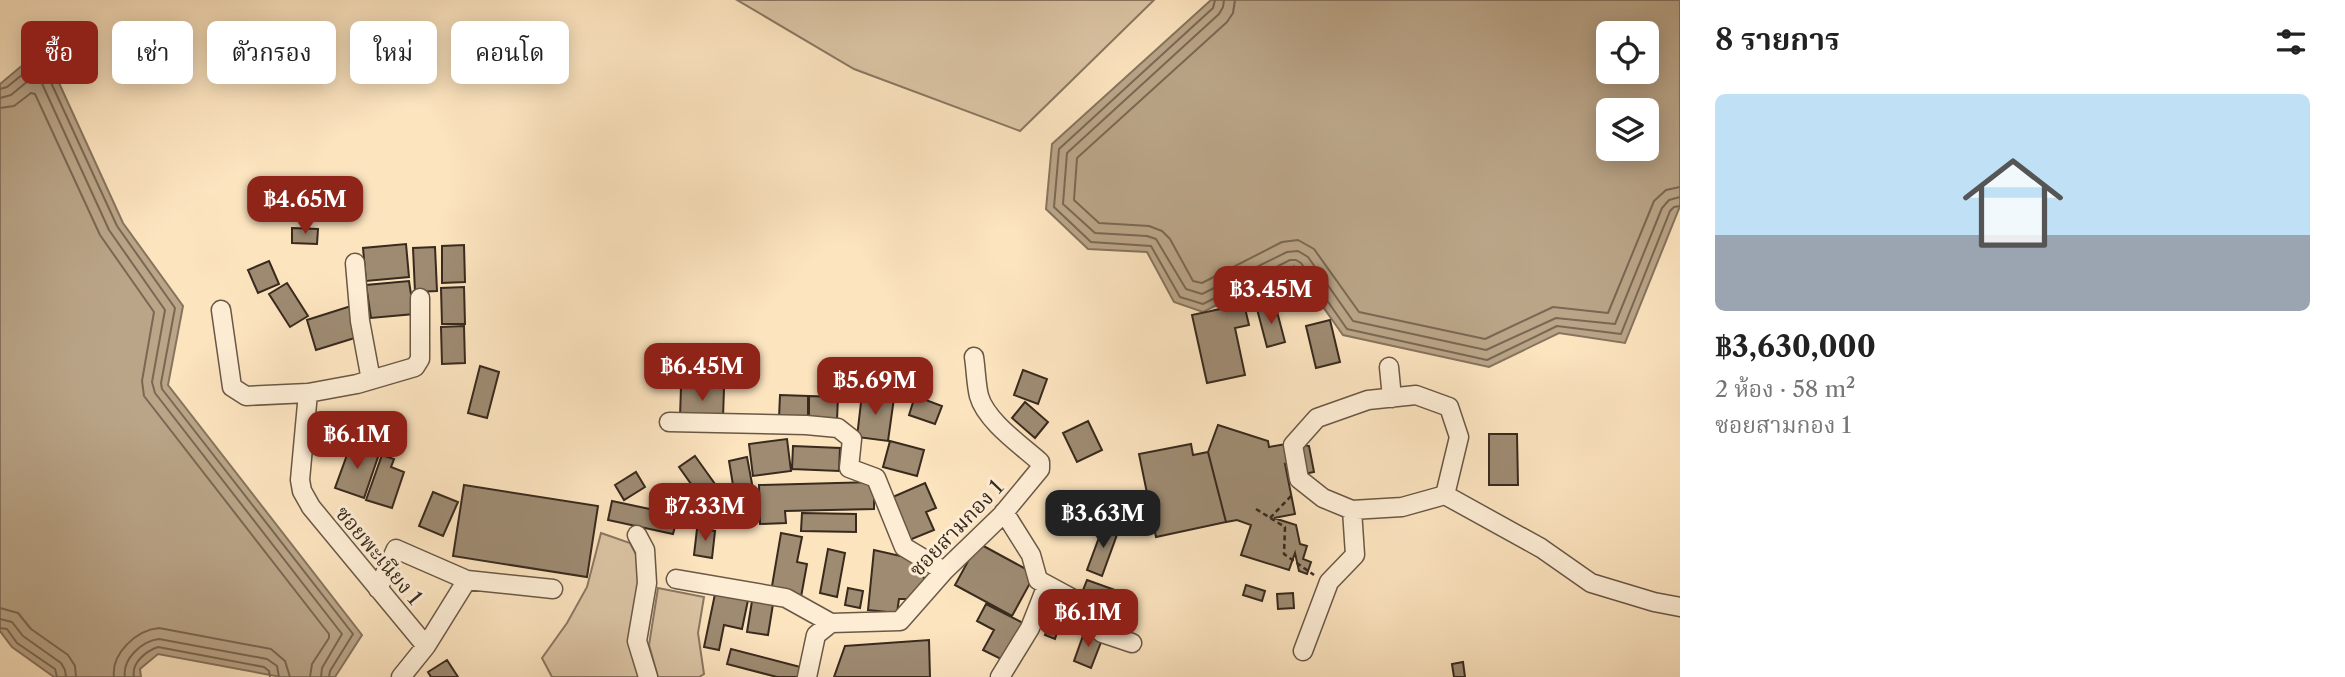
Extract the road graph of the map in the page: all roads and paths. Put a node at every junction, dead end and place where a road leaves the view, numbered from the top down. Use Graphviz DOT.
graph roads {
  1 [pos="355,263"];
  2 [pos="420,298"];
  3 [pos="221,310"];
  4 [pos="974,357"];
  5 [pos="1389,367"];
  6 [pos="371,380"];
  7 [pos="308,393"];
  8 [pos="1392,398"];
  9 [pos="669,422"];
  10 [pos="1303,483"];
  11 [pos="1445,495"];
  12 [pos="1256,509"];
  13 [pos="1352,510"];
  14 [pos="1004,512"];
  15 [pos="1270,518"];
  16 [pos="637,535"];
  17 [pos="944,571"];
  18 [pos="676,579"];
  19 [pos="467,580"];
  20 [pos="1047,584"];
  21 [pos="1328,584"];
  22 [pos="378,589"];
  23 [pos="553,589"];
  24 [pos="1680,607"];
  25 [pos="831,623"];
  26 [pos="1132,643"];
  27 [pos="426,646"];
  28 [pos="1303,651"];
  29 [pos="401,677"];
  30 [pos="648,677"];
  31 [pos="807,677"];
  32 [pos="1000,677"];
  1 -- 6 [label="street"];
  2 -- 6 [label="street"];
  3 -- 7 [label="street"];
  4 -- 14 [label="street, ซอยสามกอง 1"];
  5 -- 8 [label="street"];
  6 -- 7 [label="street"];
  7 -- 22 [label="street, ซอยพะเนียง 1"];
  8 -- 10 [label="street"];
  8 -- 11 [label="street"];
  9 -- 17 [label="street"];
  10 -- 13 [label="street"];
  10 -- 15 [label="path"];
  11 -- 13 [label="street"];
  11 -- 24 [label="street"];
  12 -- 15 [label="path"];
  13 -- 21 [label="street"];
  14 -- 17 [label="street, ซอยสามกอง 1"];
  14 -- 20 [label="street"];
  15 -- 21 [label="path"];
  16 -- 30 [label="street"];
  17 -- 25 [label="street, ซอยสามกอง 1"];
  18 -- 25 [label="street"];
  19 -- 22 [label="street"];
  19 -- 23 [label="street"];
  19 -- 27 [label="street"];
  20 -- 26 [label="street"];
  20 -- 32 [label="street"];
  21 -- 28 [label="street"];
  22 -- 27 [label="street, ซอยพะเนียง 1"];
  25 -- 31 [label="street"];
  27 -- 29 [label="street"];
}
